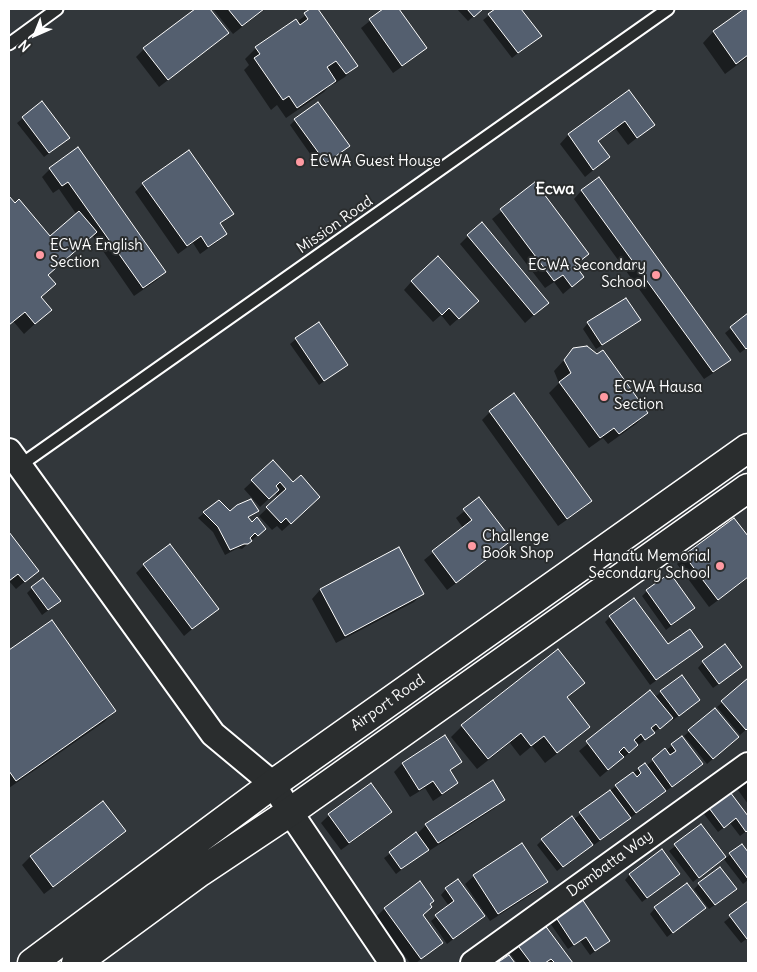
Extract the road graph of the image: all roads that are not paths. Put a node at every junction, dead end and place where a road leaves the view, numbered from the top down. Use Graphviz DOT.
graph roads {
  1 [pos="57,9"];
  2 [pos="668,9"];
  3 [pos="9,44"];
  4 [pos="748,448"];
  5 [pos="14,458"];
  6 [pos="748,488"];
  7 [pos="748,765"];
  8 [pos="274,784"];
  9 [pos="290,812"];
  10 [pos="32,963"];
  11 [pos="76,963"];
  12 [pos="392,963"];
  13 [pos="473,963"];
  1 -- 3 [label="lane"];
  2 -- 5 [label="lane, Mission Road"];
  4 -- 8 [label="main road, Airport Road"];
  5 -- 8 [label="street"];
  6 -- 9 [label="main road"];
  7 -- 13 [label="street, Dambatta Way"];
  8 -- 9 [label="street"];
  8 -- 10 [label="main road, Airport Road"];
  9 -- 11 [label="main road"];
  9 -- 12 [label="street"];
}
